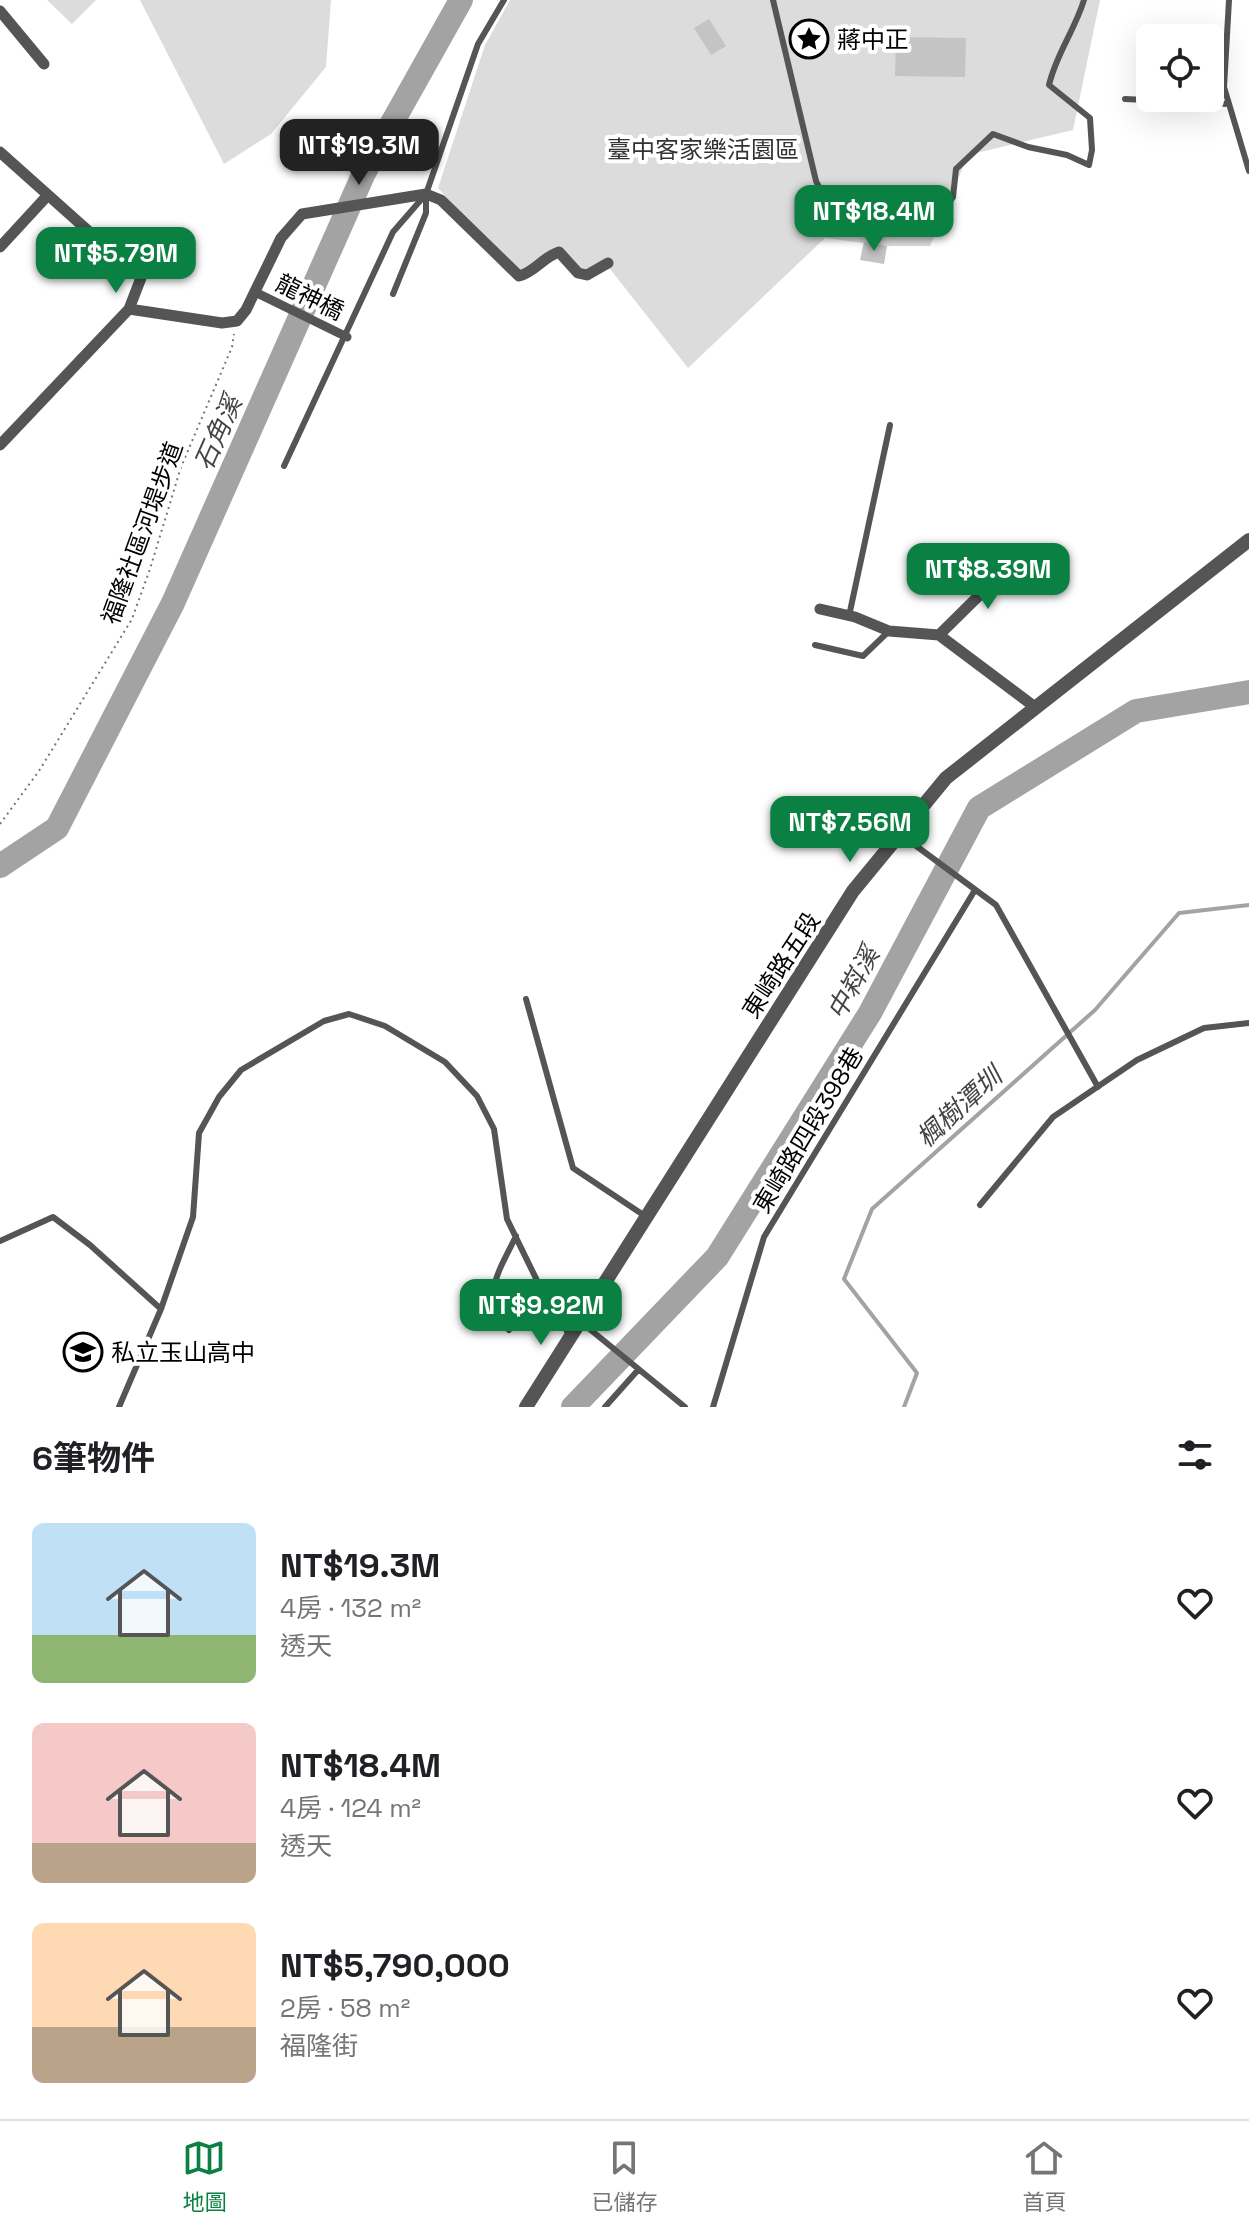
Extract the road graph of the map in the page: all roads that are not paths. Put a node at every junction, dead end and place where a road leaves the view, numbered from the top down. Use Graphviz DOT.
graph roads {
  1 [pos="504,0"];
  2 [pos="773,0"];
  3 [pos="1084,0"];
  4 [pos="1229,0"];
  5 [pos="0,11"];
  6 [pos="44,64"];
  7 [pos="1125,99"];
  8 [pos="1229,104"];
  9 [pos="0,152"];
  10 [pos="1249,171"];
  11 [pos="426,194"];
  12 [pos="48,195"];
  13 [pos="0,247"];
  14 [pos="608,263"];
  15 [pos="255,292"];
  16 [pos="393,294"];
  17 [pos="129,309"];
  18 [pos="347,337"];
  19 [pos="890,425"];
  20 [pos="0,445"];
  21 [pos="284,466"];
  22 [pos="1249,540"];
  23 [pos="1013,562"];
  24 [pos="820,609"];
  25 [pos="849,616"];
  26 [pos="889,631"];
  27 [pos="939,635"];
  28 [pos="815,645"];
  29 [pos="1035,707"];
  30 [pos="898,832"];
  31 [pos="975,890"];
  32 [pos="526,999"];
  33 [pos="1249,1023"];
  34 [pos="1098,1087"];
  35 [pos="980,1205"];
  36 [pos="645,1216"];
  37 [pos="516,1236"];
  38 [pos="0,1241"];
  39 [pos="161,1309"];
  40 [pos="585,1316"];
  41 [pos="509,1330"];
  42 [pos="571,1337"];
  43 [pos="638,1370"];
  44 [pos="119,1407"];
  45 [pos="526,1407"];
  46 [pos="605,1407"];
  47 [pos="685,1407"];
  48 [pos="713,1407"];
  1 -- 11 [label="lane"];
  2 -- 3 [label="lane"];
  4 -- 8 [label="lane"];
  5 -- 6 [label="street"];
  7 -- 8 [label="lane"];
  8 -- 10 [label="lane"];
  9 -- 12 [label="street"];
  11 -- 14 [label="street"];
  11 -- 15 [label="street"];
  11 -- 16 [label="lane"];
  11 -- 18 [label="lane"];
  12 -- 13 [label="street"];
  12 -- 17 [label="street"];
  15 -- 17 [label="street"];
  15 -- 18 [label="street, 龍神橋"];
  17 -- 20 [label="street"];
  18 -- 21 [label="lane"];
  19 -- 25 [label="lane"];
  22 -- 29 [label="street, 東崎路五段"];
  23 -- 27 [label="street"];
  24 -- 25 [label="street"];
  25 -- 26 [label="street"];
  26 -- 27 [label="street"];
  26 -- 28 [label="lane"];
  27 -- 29 [label="street"];
  29 -- 30 [label="street, 東崎路五段"];
  30 -- 31 [label="lane"];
  30 -- 36 [label="street, 東崎路五段"];
  31 -- 34 [label="lane"];
  31 -- 48 [label="lane, 東崎路四段398巷"];
  32 -- 36 [label="lane"];
  33 -- 34 [label="lane"];
  34 -- 35 [label="lane"];
  36 -- 40 [label="street, 東崎路五段"];
  37 -- 39 [label="lane"];
  37 -- 41 [label="lane"];
  37 -- 42 [label="lane"];
  38 -- 39 [label="lane"];
  39 -- 44 [label="lane"];
  40 -- 42 [label="street, 東崎路五段"];
  40 -- 43 [label="lane"];
  42 -- 45 [label="street, 東崎路五段"];
  43 -- 46 [label="lane"];
  43 -- 47 [label="lane"];
}
